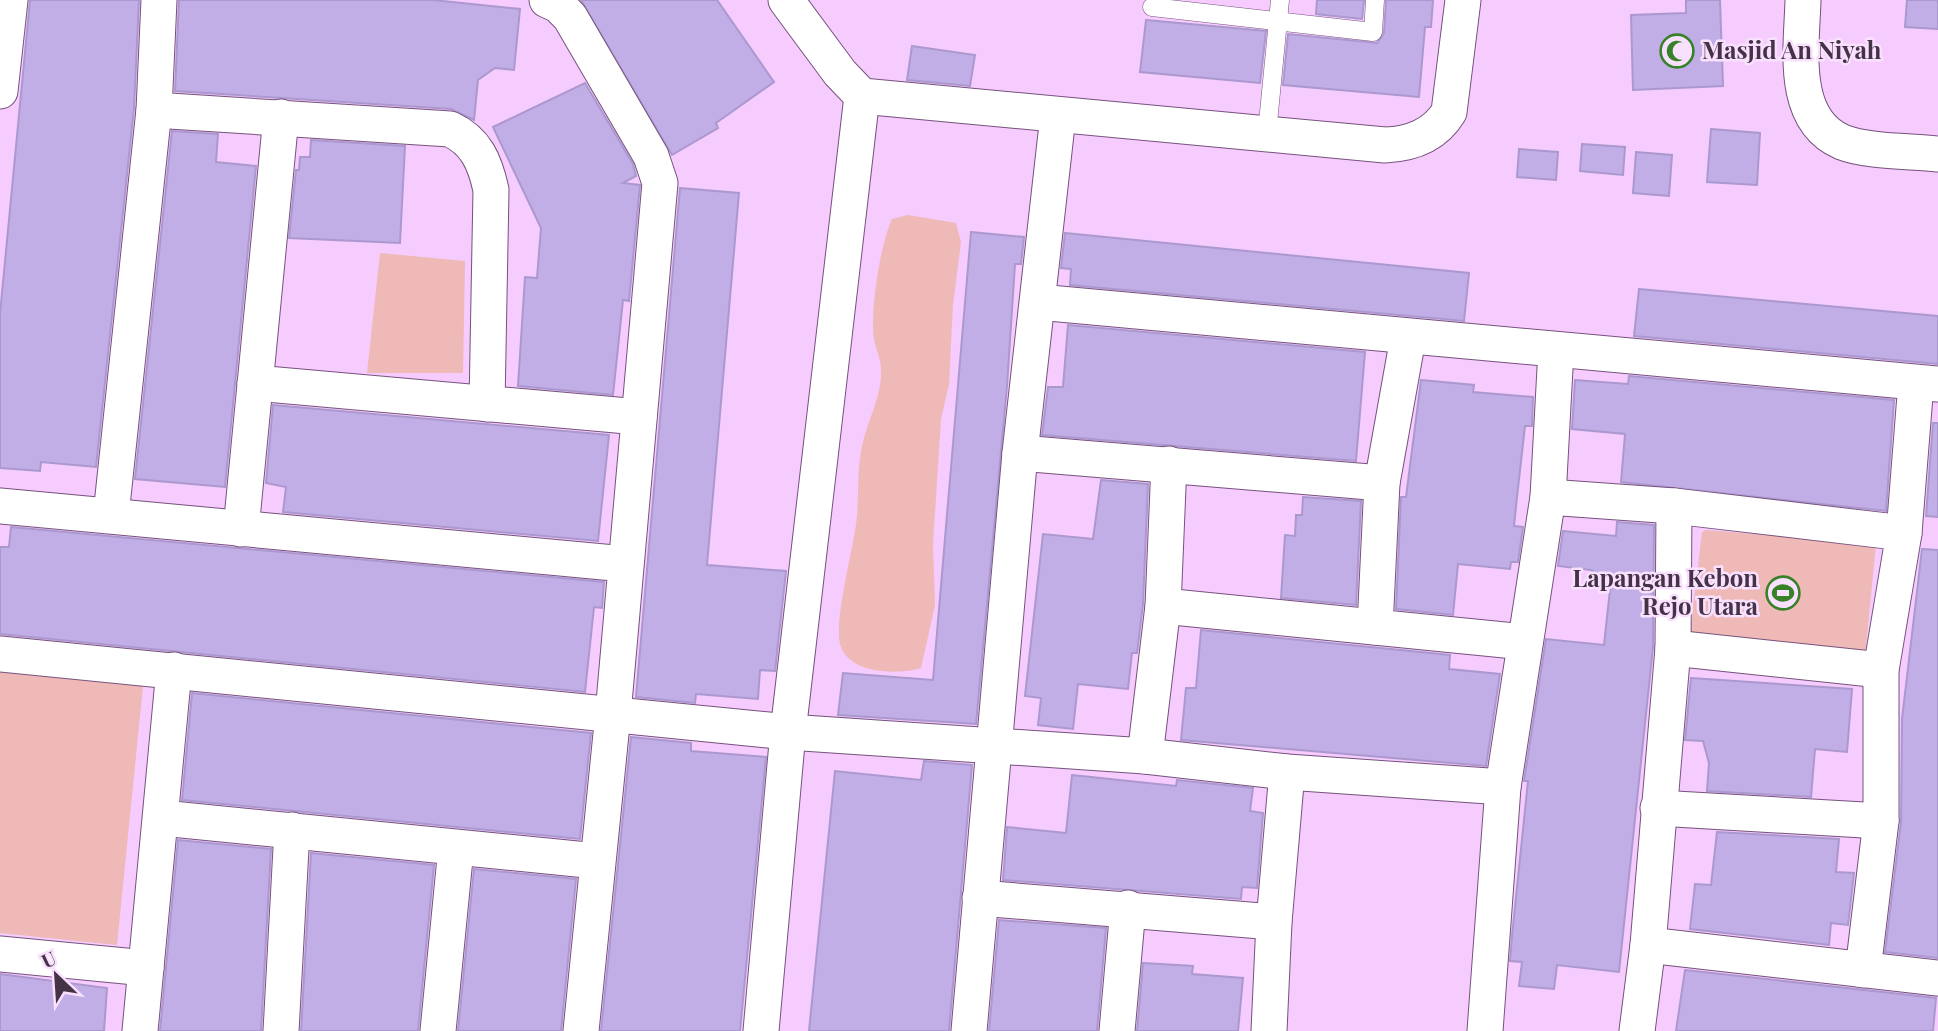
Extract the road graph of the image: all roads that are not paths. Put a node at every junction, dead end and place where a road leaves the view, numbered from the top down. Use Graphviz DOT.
graph roads {
  1 [pos="10,0"];
  2 [pos="159,0"];
  3 [pos="547,0"];
  4 [pos="786,0"];
  5 [pos="1280,0"];
  6 [pos="1375,0"];
  7 [pos="1463,0"];
  8 [pos="1803,0"];
  9 [pos="1152,6"];
  10 [pos="1278,20"];
  11 [pos="0,91"];
  12 [pos="862,96"];
  13 [pos="154,110"];
  14 [pos="1058,116"];
  15 [pos="281,117"];
  16 [pos="1267,133"];
  17 [pos="1938,154"];
  18 [pos="1038,302"];
  19 [pos="1408,338"];
  20 [pos="1556,350"];
  21 [pos="255,383"];
  22 [pos="1927,383"];
  23 [pos="487,404"];
  24 [pos="639,417"];
  25 [pos="1020,453"];
  26 [pos="1169,464"];
  27 [pos="1382,483"];
  28 [pos="1548,497"];
  29 [pos="0,506"];
  30 [pos="1674,506"];
  31 [pos="111,515"];
  32 [pos="241,529"];
  33 [pos="1904,533"];
  34 [pos="625,564"];
  35 [pos="1163,606"];
  36 [pos="1375,627"];
  37 [pos="1525,642"];
  38 [pos="1673,648"];
  39 [pos="0,654"];
  40 [pos="174,670"];
  41 [pos="1881,670"];
  42 [pos="613,713"];
  43 [pos="788,733"];
  44 [pos="993,745"];
  45 [pos="1145,756"];
  46 [pos="1287,772"];
  47 [pos="1503,787"];
  48 [pos="1658,808"];
  49 [pos="162,818"];
  50 [pos="1881,821"];
  51 [pos="292,830"];
  52 [pos="456,848"];
  53 [pos="597,861"];
  54 [pos="980,898"];
  55 [pos="1128,908"];
  56 [pos="1274,922"];
  57 [pos="1648,945"];
  58 [pos="0,954"];
  59 [pos="146,968"];
  60 [pos="1863,970"];
  61 [pos="1938,978"];
  62 [pos="140,1031"];
  63 [pos="281,1031"];
  64 [pos="438,1031"];
  65 [pos="581,1031"];
  66 [pos="761,1031"];
  67 [pos="969,1031"];
  68 [pos="1117,1031"];
  69 [pos="1269,1031"];
  70 [pos="1485,1031"];
  71 [pos="1637,1031"];
  1 -- 11 [label="street"];
  2 -- 13 [label="street"];
  3 -- 24 [label="street"];
  4 -- 12 [label="street"];
  5 -- 10 [label="lane"];
  6 -- 10 [label="lane"];
  7 -- 16 [label="street"];
  8 -- 17 [label="street"];
  9 -- 10 [label="lane"];
  10 -- 16 [label="lane"];
  12 -- 14 [label="street"];
  12 -- 43 [label="street"];
  13 -- 15 [label="street"];
  13 -- 31 [label="street"];
  14 -- 16 [label="street"];
  14 -- 18 [label="street"];
  15 -- 21 [label="street"];
  15 -- 23 [label="street"];
  18 -- 19 [label="street"];
  18 -- 25 [label="street"];
  19 -- 20 [label="street"];
  19 -- 27 [label="street"];
  20 -- 22 [label="street"];
  20 -- 28 [label="street"];
  21 -- 23 [label="street"];
  21 -- 32 [label="street"];
  22 -- 33 [label="street"];
  23 -- 24 [label="street"];
  24 -- 34 [label="street"];
  25 -- 26 [label="street"];
  25 -- 44 [label="street"];
  26 -- 27 [label="street"];
  26 -- 35 [label="street"];
  27 -- 36 [label="street"];
  28 -- 30 [label="street"];
  28 -- 37 [label="street"];
  29 -- 31 [label="street"];
  30 -- 33 [label="street"];
  30 -- 38 [label="street"];
  31 -- 32 [label="street"];
  32 -- 34 [label="street"];
  33 -- 41 [label="street"];
  34 -- 42 [label="street"];
  35 -- 36 [label="street"];
  35 -- 45 [label="street"];
  36 -- 37 [label="street"];
  37 -- 47 [label="street"];
  38 -- 41 [label="street"];
  38 -- 48 [label="street"];
  39 -- 40 [label="street"];
  40 -- 42 [label="street"];
  40 -- 49 [label="street"];
  41 -- 50 [label="street"];
  42 -- 43 [label="street"];
  42 -- 53 [label="street"];
  43 -- 44 [label="street"];
  43 -- 66 [label="street"];
  44 -- 45 [label="street"];
  44 -- 54 [label="street"];
  45 -- 46 [label="street"];
  46 -- 47 [label="street"];
  46 -- 56 [label="street"];
  47 -- 70 [label="street"];
  48 -- 50 [label="street"];
  48 -- 57 [label="street"];
  49 -- 51 [label="street"];
  49 -- 59 [label="street"];
  50 -- 60 [label="street"];
  51 -- 52 [label="street"];
  51 -- 63 [label="street"];
  52 -- 53 [label="street"];
  52 -- 64 [label="street"];
  53 -- 65 [label="street"];
  54 -- 55 [label="street"];
  54 -- 67 [label="street"];
  55 -- 56 [label="street"];
  55 -- 68 [label="street"];
  56 -- 69 [label="street"];
  57 -- 60 [label="street"];
  57 -- 71 [label="street"];
  58 -- 59 [label="street"];
  59 -- 62 [label="street"];
  60 -- 61 [label="street"];
}
